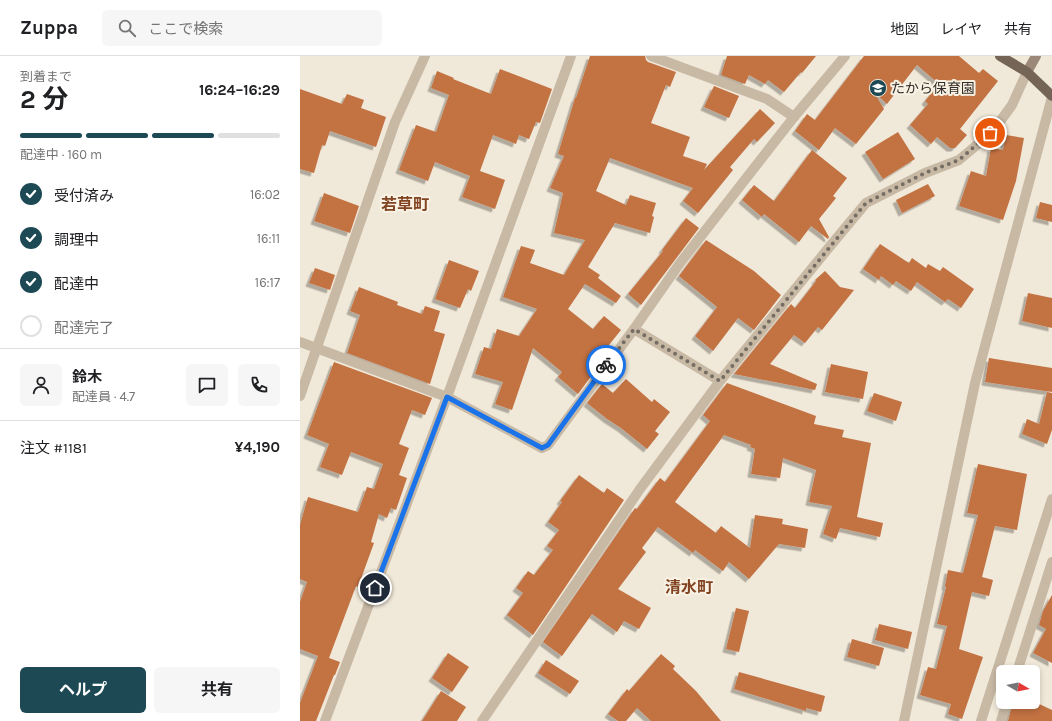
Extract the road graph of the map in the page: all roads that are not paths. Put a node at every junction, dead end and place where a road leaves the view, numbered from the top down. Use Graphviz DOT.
graph roads {
  1 [pos="425,56"];
  2 [pos="571,56"];
  3 [pos="651,56"];
  4 [pos="846,56"];
  5 [pos="1000,56"];
  6 [pos="1036,56"];
  7 [pos="1027,72"];
  8 [pos="1052,97"];
  9 [pos="794,117"];
  10 [pos="634,329"];
  11 [pos="300,342"];
  12 [pos="316,349"];
  13 [pos="720,381"];
  14 [pos="300,396"];
  15 [pos="447,397"];
  16 [pos="1052,499"];
  17 [pos="1052,565"];
  18 [pos="1019,665"];
  19 [pos="1005,709"];
  20 [pos="325,721"];
  21 [pos="482,721"];
  22 [pos="907,721"];
  23 [pos="981,721"];
  24 [pos="1001,721"];
  1 -- 12 [label="street"];
  2 -- 15 [label="street"];
  3 -- 9 [label="street"];
  4 -- 9 [label="street"];
  5 -- 7 [label="main road"];
  6 -- 7 [label="street"];
  7 -- 8 [label="main road"];
  7 -- 13 [label="street"];
  8 -- 22 [label="street"];
  9 -- 10 [label="street"];
  10 -- 13 [label="street"];
  10 -- 15 [label="street"];
  11 -- 12 [label="street"];
  12 -- 14 [label="street"];
  12 -- 15 [label="street"];
  13 -- 21 [label="street"];
  15 -- 20 [label="street"];
  16 -- 23 [label="street"];
  17 -- 18 [label="street"];
  19 -- 24 [label="street"];
}
